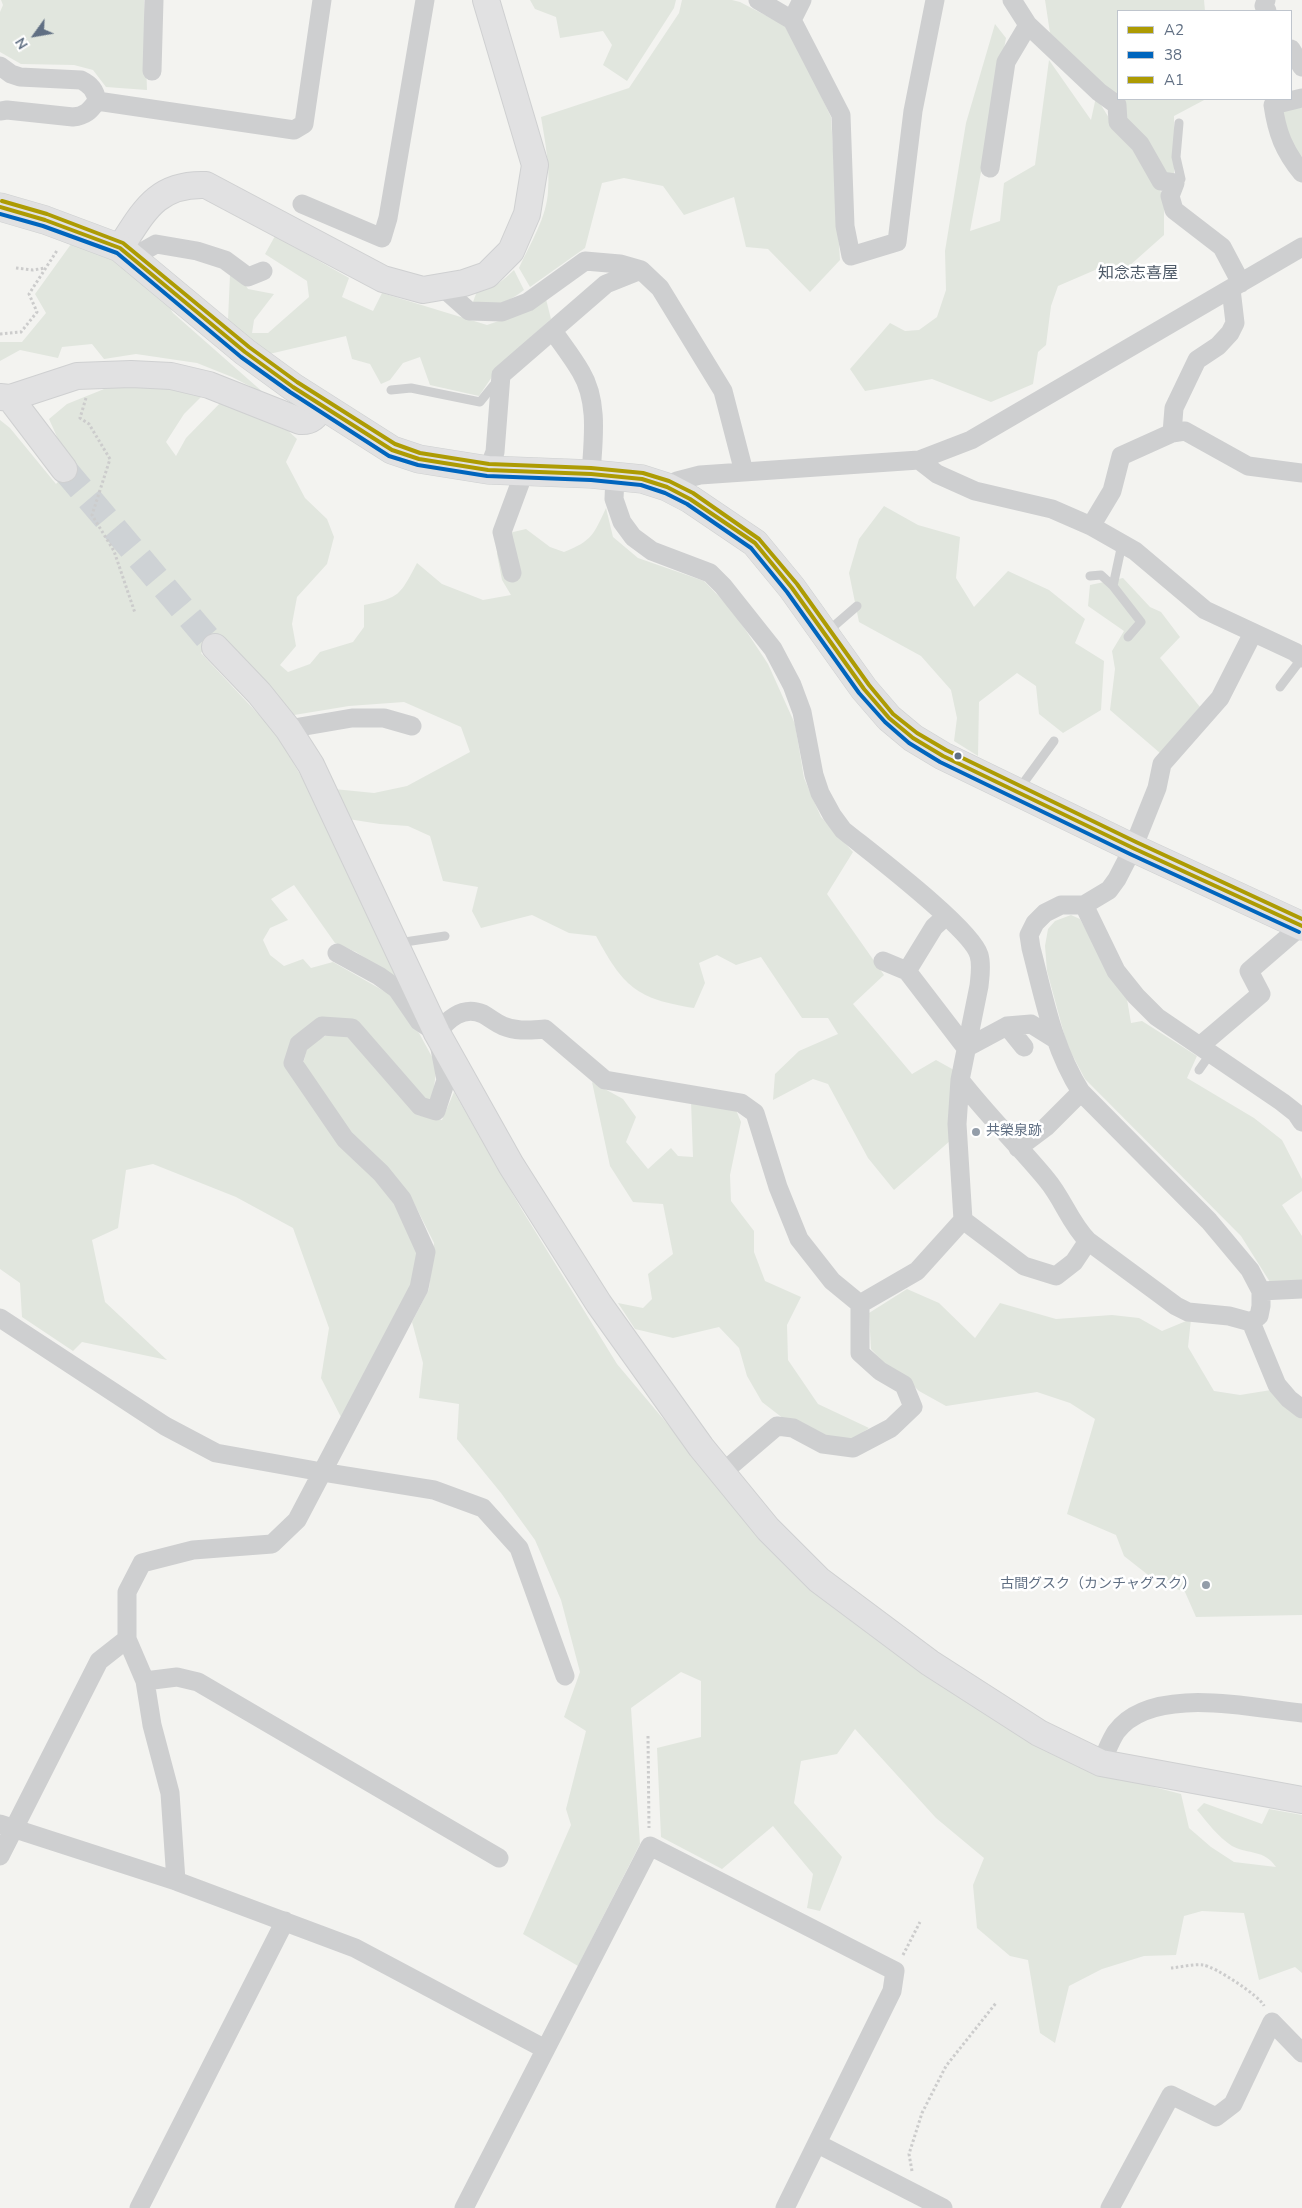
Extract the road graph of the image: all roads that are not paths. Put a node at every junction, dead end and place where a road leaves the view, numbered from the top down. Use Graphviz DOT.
graph roads {
  1 [pos="154,0"];
  2 [pos="322,0"];
  3 [pos="425,0"];
  4 [pos="486,0"];
  5 [pos="758,0"];
  6 [pos="802,0"];
  7 [pos="935,0"];
  8 [pos="1012,0"];
  9 [pos="792,20"];
  10 [pos="1028,26"];
  11 [pos="1292,51"];
  12 [pos="0,66"];
  13 [pos="1302,67"];
  14 [pos="152,72"];
  15 [pos="1302,98"];
  16 [pos="97,101"];
  17 [pos="0,111"];
  18 [pos="1179,123"];
  19 [pos="990,168"];
  20 [pos="1302,173"];
  21 [pos="1175,183"];
  22 [pos="302,204"];
  23 [pos="0,208"];
  24 [pos="1302,247"];
  25 [pos="126,252"];
  26 [pos="641,270"];
  27 [pos="263,271"];
  28 [pos="1236,286"];
  29 [pos="442,287"];
  30 [pos="553,331"];
  31 [pos="502,375"];
  32 [pos="391,390"];
  33 [pos="5,398"];
  34 [pos="322,407"];
  35 [pos="1172,432"];
  36 [pos="919,460"];
  37 [pos="64,469"];
  38 [pos="488,470"];
  39 [pos="525,470"];
  40 [pos="744,472"];
  41 [pos="1302,473"];
  42 [pos="603,475"];
  43 [pos="667,487"];
  44 [pos="1091,526"];
  45 [pos="1122,544"];
  46 [pos="512,573"];
  47 [pos="1090,576"];
  48 [pos="1113,586"];
  49 [pos="858,606"];
  50 [pos="1253,633"];
  51 [pos="825,634"];
  52 [pos="1128,637"];
  53 [pos="215,647"];
  54 [pos="1302,658"];
  55 [pos="1280,687"];
  56 [pos="412,726"];
  57 [pos="288,729"];
  58 [pos="1054,741"];
  59 [pos="1017,791"];
  60 [pos="1133,848"];
  61 [pos="1084,905"];
  62 [pos="946,916"];
  63 [pos="1302,926"];
  64 [pos="445,936"];
  65 [pos="396,944"];
  66 [pos="337,953"];
  67 [pos="883,960"];
  68 [pos="907,971"];
  69 [pos="1007,1026"];
  70 [pos="437,1033"];
  71 [pos="1055,1039"];
  72 [pos="1024,1047"];
  73 [pos="966,1048"];
  74 [pos="1206,1049"];
  75 [pos="1199,1070"];
  76 [pos="960,1080"];
  77 [pos="1081,1092"];
  78 [pos="1302,1122"];
  79 [pos="1018,1148"];
  80 [pos="963,1220"];
  81 [pos="1088,1241"];
  82 [pos="1302,1290"];
  83 [pos="1261,1291"];
  84 [pos="860,1304"];
  85 [pos="0,1318"];
  86 [pos="1251,1322"];
  87 [pos="1302,1410"];
  88 [pos="322,1472"];
  89 [pos="722,1472"];
  90 [pos="127,1639"];
  91 [pos="565,1676"];
  92 [pos="146,1681"];
  93 [pos="1302,1714"];
  94 [pos="1101,1763"];
  95 [pos="1302,1800"];
  96 [pos="7,1827"];
  97 [pos="0,1856"];
  98 [pos="499,1858"];
  99 [pos="176,1881"];
  100 [pos="285,1921"];
  101 [pos="545,2050"];
  102 [pos="1302,2053"];
  103 [pos="818,2144"];
  104 [pos="139,2208"];
  105 [pos="464,2208"];
  106 [pos="786,2208"];
  107 [pos="943,2208"];
  108 [pos="1110,2208"];
  1 -- 14 [label="street"];
  2 -- 16 [label="street"];
  3 -- 22 [label="street"];
  4 -- 29 [label="street"];
  5 -- 9 [label="street"];
  6 -- 9 [label="street"];
  7 -- 9 [label="street"];
  8 -- 10 [label="street"];
  10 -- 19 [label="street"];
  10 -- 21 [label="street"];
  11 -- 13 [label="street"];
  12 -- 16 [label="street"];
  15 -- 20 [label="street"];
  16 -- 17 [label="street"];
  18 -- 21 [label="lane"];
  21 -- 28 [label="street"];
  23 -- 25 [label="highway"];
  24 -- 28 [label="street"];
  25 -- 27 [label="street"];
  25 -- 29 [label="street"];
  25 -- 34 [label="highway"];
  26 -- 29 [label="street"];
  26 -- 30 [label="street"];
  26 -- 40 [label="street"];
  28 -- 35 [label="street"];
  28 -- 36 [label="street"];
  30 -- 31 [label="street"];
  30 -- 42 [label="street"];
  31 -- 32 [label="lane"];
  31 -- 38 [label="street"];
  33 -- 34 [label="street"];
  33 -- 37 [label="street"];
  34 -- 38 [label="highway"];
  35 -- 41 [label="street"];
  35 -- 44 [label="street"];
  36 -- 40 [label="street"];
  36 -- 44 [label="street"];
  38 -- 39 [label="highway"];
  39 -- 42 [label="highway"];
  39 -- 46 [label="street"];
  40 -- 43 [label="street"];
  42 -- 43 [label="highway"];
  42 -- 62 [label="street"];
  43 -- 51 [label="highway"];
  44 -- 45 [label="street"];
  45 -- 48 [label="lane"];
  45 -- 50 [label="street"];
  47 -- 48 [label="lane"];
  48 -- 52 [label="lane"];
  49 -- 51 [label="lane"];
  50 -- 54 [label="street"];
  50 -- 60 [label="street"];
  51 -- 59 [label="highway"];
  53 -- 57 [label="street"];
  54 -- 55 [label="lane"];
  56 -- 57 [label="street"];
  57 -- 65 [label="street"];
  58 -- 59 [label="lane"];
  59 -- 60 [label="highway"];
  60 -- 61 [label="street"];
  60 -- 63 [label="highway"];
  61 -- 71 [label="street"];
  61 -- 74 [label="street"];
  62 -- 68 [label="street"];
  62 -- 73 [label="street"];
  63 -- 74 [label="street"];
  64 -- 65 [label="lane"];
  65 -- 70 [label="street"];
  66 -- 70 [label="street"];
  67 -- 68 [label="street"];
  68 -- 73 [label="street"];
  69 -- 71 [label="street"];
  69 -- 72 [label="street"];
  69 -- 73 [label="street"];
  70 -- 84 [label="street"];
  70 -- 88 [label="street"];
  70 -- 89 [label="street"];
  71 -- 77 [label="street"];
  73 -- 76 [label="street"];
  74 -- 75 [label="lane"];
  74 -- 78 [label="street"];
  76 -- 79 [label="street"];
  76 -- 80 [label="street"];
  77 -- 79 [label="street"];
  77 -- 83 [label="street"];
  79 -- 81 [label="street"];
  80 -- 81 [label="street"];
  80 -- 84 [label="street"];
  81 -- 86 [label="street"];
  82 -- 83 [label="street"];
  83 -- 86 [label="street"];
  84 -- 89 [label="street"];
  85 -- 88 [label="street"];
  86 -- 87 [label="street"];
  88 -- 90 [label="street"];
  88 -- 91 [label="street"];
  89 -- 94 [label="street"];
  90 -- 92 [label="street"];
  90 -- 96 [label="street"];
  92 -- 98 [label="street"];
  92 -- 99 [label="street"];
  93 -- 94 [label="street"];
  94 -- 95 [label="street"];
  96 -- 97 [label="street"];
  96 -- 99 [label="street"];
  99 -- 100 [label="street"];
  100 -- 101 [label="street"];
  100 -- 104 [label="street"];
  101 -- 103 [label="street"];
  101 -- 105 [label="street"];
  102 -- 108 [label="street"];
  103 -- 106 [label="street"];
  103 -- 107 [label="street"];
}
